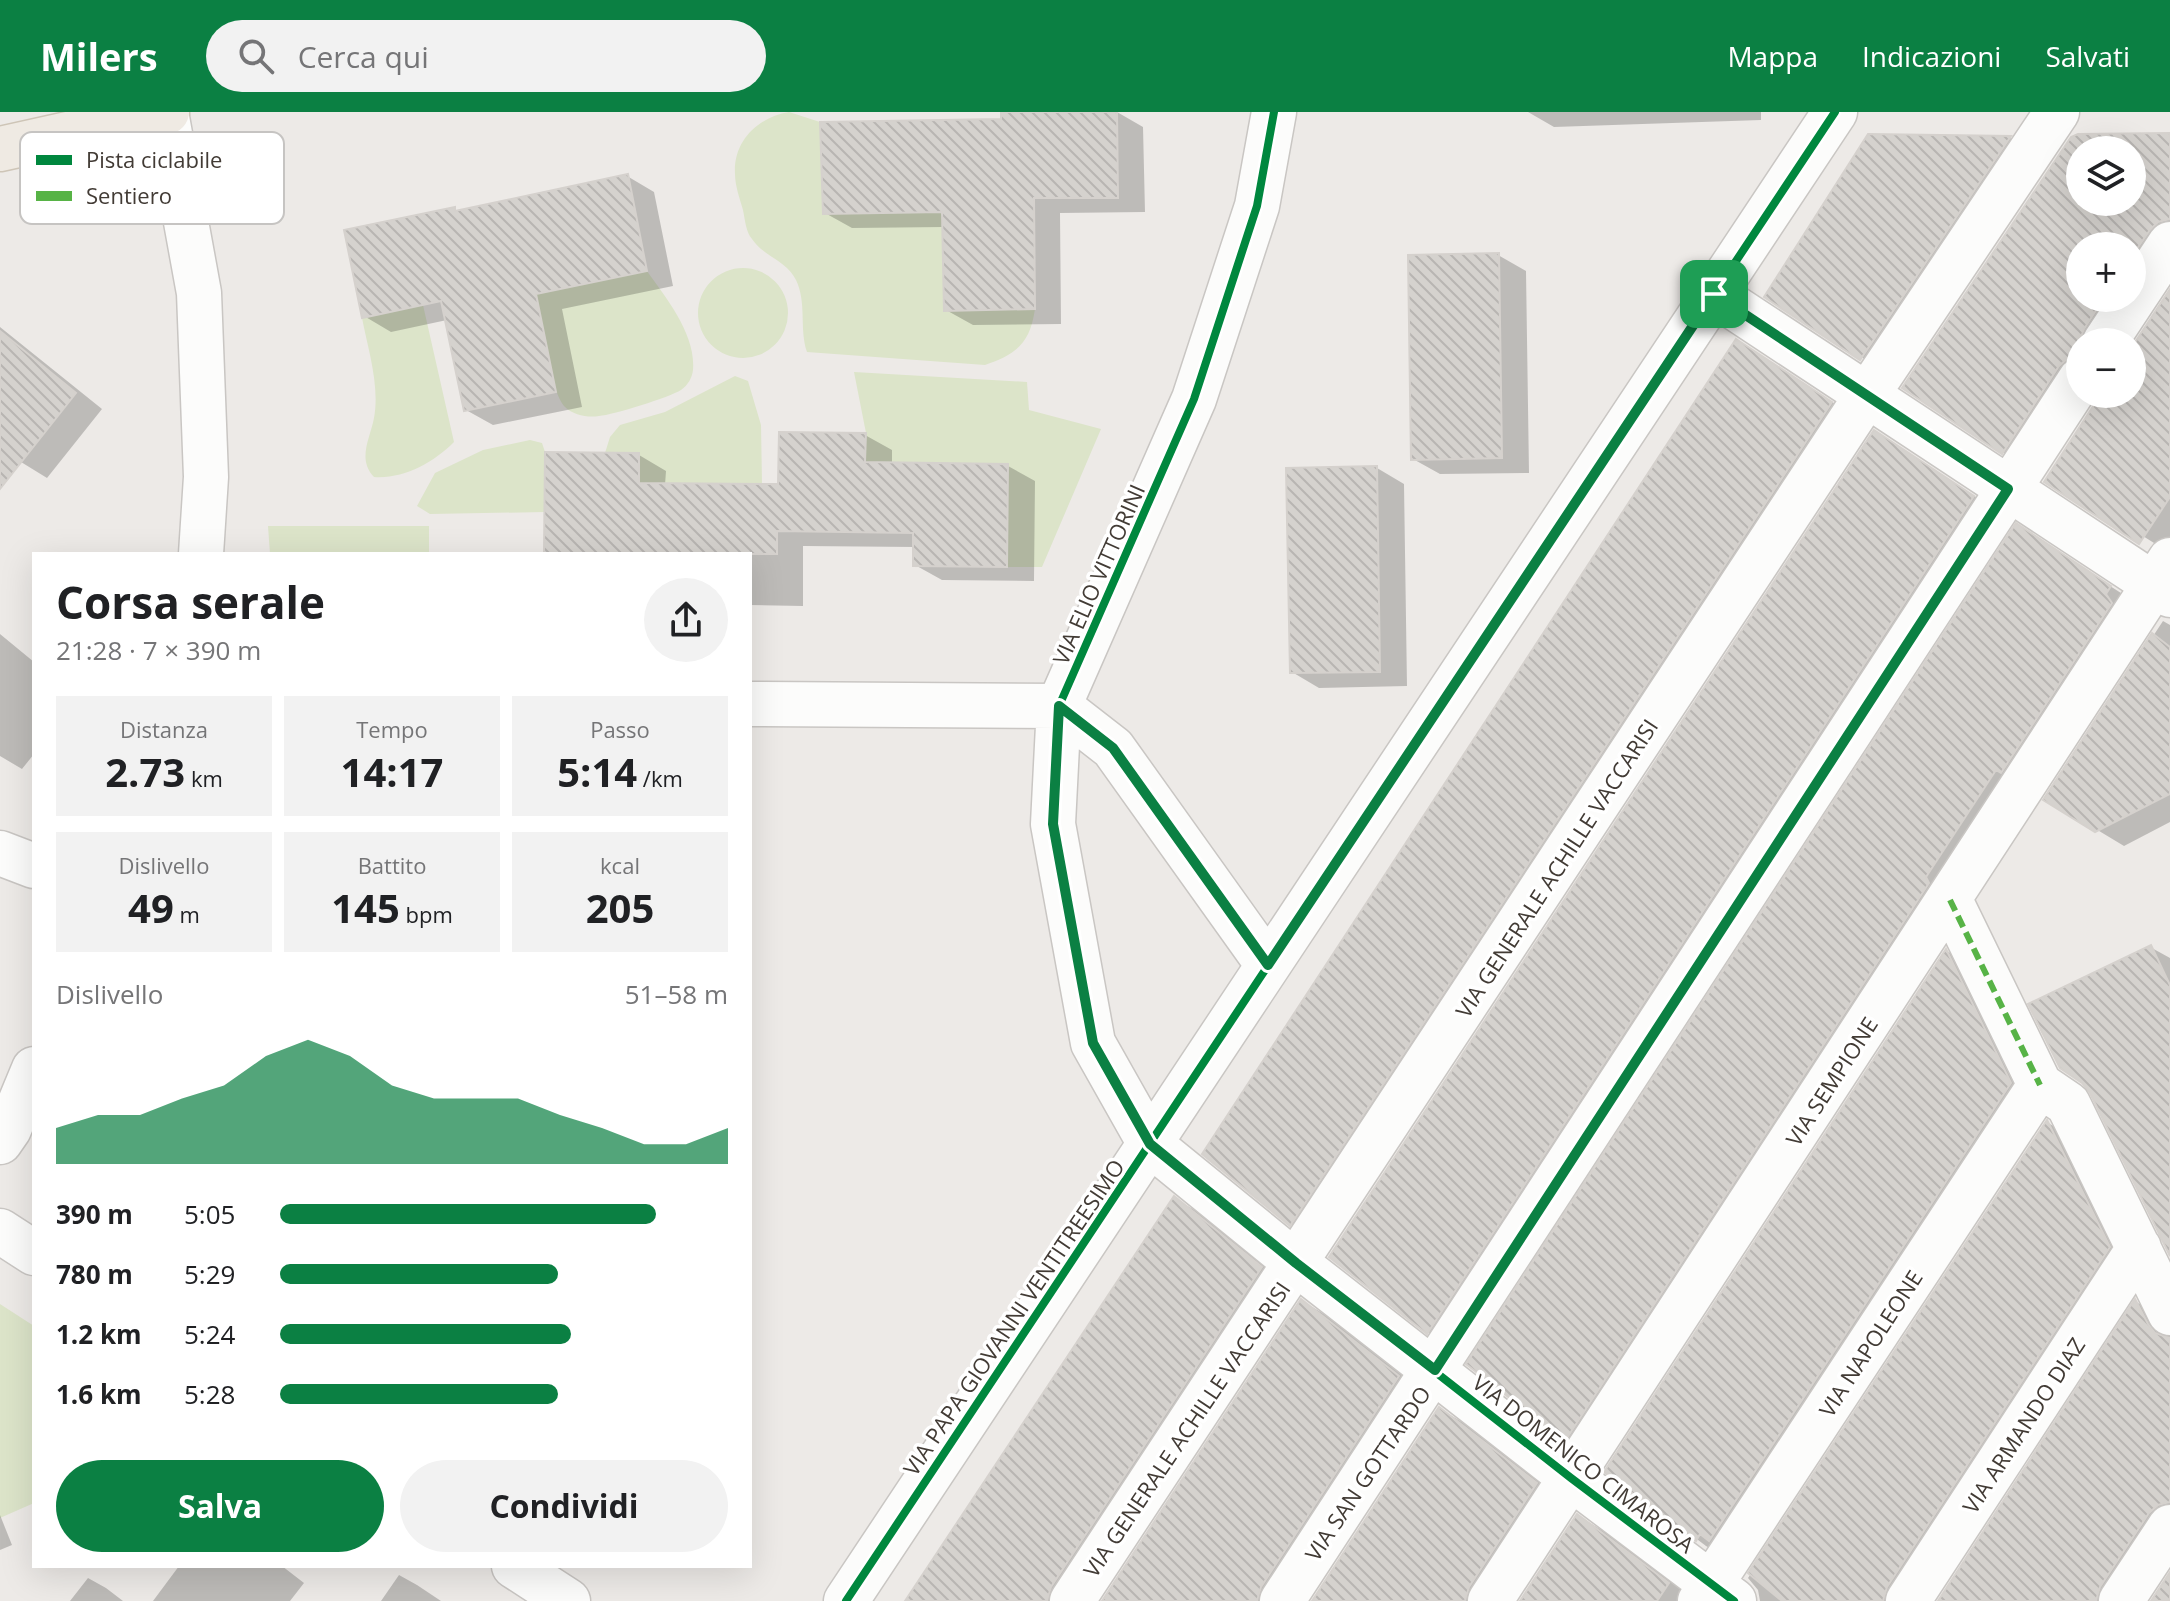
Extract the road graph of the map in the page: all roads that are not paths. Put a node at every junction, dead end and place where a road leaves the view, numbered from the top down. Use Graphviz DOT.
graph roads {
  1 [pos="166,112"];
  2 [pos="1274,112"];
  3 [pos="1828,123"];
  4 [pos="2048,124"];
  5 [pos="76,132"];
  6 [pos="170,132"];
  7 [pos="20,145"];
  8 [pos="0,149"];
  9 [pos="186,224"];
  10 [pos="2170,244"];
  11 [pos="1714,294"];
  12 [pos="2114,328"];
  13 [pos="1867,395"];
  14 [pos="2066,401"];
  15 [pos="2008,489"];
  16 [pos="201,552"];
  17 [pos="2165,580"];
  18 [pos="752,704"];
  19 [pos="1059,706"];
  20 [pos="0,853"];
  21 [pos="32,865"];
  22 [pos="1950,900"];
  23 [pos="1268,965"];
  24 [pos="32,1074"];
  25 [pos="2040,1085"];
  26 [pos="0,1142"];
  27 [pos="1150,1144"];
  28 [pos="0,1231"];
  29 [pos="2139,1248"];
  30 [pos="32,1252"];
  31 [pos="1296,1263"];
  32 [pos="2170,1313"];
  33 [pos="1435,1370"];
  34 [pos="1571,1478"];
  35 [pos="2170,1527"];
  36 [pos="517,1568"];
  37 [pos="1715,1595"];
  38 [pos="568,1601"];
  39 [pos="846,1601"];
  40 [pos="1072,1601"];
  41 [pos="1282,1601"];
  42 [pos="1490,1601"];
  43 [pos="1908,1601"];
  44 [pos="2121,1601"];
  1 -- 5 [label="main road"];
  1 -- 6 [label="street"];
  2 -- 19 [label="street, VIA ELIO VITTORINI"];
  3 -- 11 [label="street, VIA PAPA GIOVANNI VENTITREESIMO"];
  4 -- 13 [label="street, VIA GENERALE ACHILLE VACCARISI"];
  7 -- 8 [label="main road"];
  9 -- 16 [label="street"];
  10 -- 12 [label="street"];
  11 -- 13 [label="street"];
  11 -- 23 [label="street, VIA PAPA GIOVANNI VENTITREESIMO"];
  13 -- 15 [label="street"];
  13 -- 31 [label="street, VIA GENERALE ACHILLE VACCARISI"];
  14 -- 15 [label="street, VIA SAN GOTTARDO"];
  15 -- 17 [label="street"];
  15 -- 33 [label="street, VIA SAN GOTTARDO"];
  17 -- 22 [label="street, VIA SEMPIONE"];
  18 -- 19 [label="street"];
  19 -- 23 [label="street"];
  19 -- 27 [label="street, VIA ELIO VITTORINI"];
  20 -- 21 [label="street"];
  22 -- 25 [label="street"];
  22 -- 34 [label="street, VIA SEMPIONE"];
  23 -- 27 [label="street, VIA PAPA GIOVANNI VENTITREESIMO"];
  24 -- 26 [label="street"];
  25 -- 29 [label="street"];
  25 -- 37 [label="street, VIA NAPOLEONE"];
  27 -- 31 [label="street, VIA DOMENICO CIMAROSA"];
  27 -- 39 [label="street, VIA PAPA GIOVANNI VENTITREESIMO"];
  28 -- 30 [label="street"];
  29 -- 32 [label="street"];
  29 -- 43 [label="street, VIA ARMANDO DIAZ"];
  31 -- 33 [label="street, VIA DOMENICO CIMAROSA"];
  31 -- 40 [label="street, VIA GENERALE ACHILLE VACCARISI"];
  33 -- 34 [label="street, VIA DOMENICO CIMAROSA"];
  33 -- 41 [label="street, VIA SAN GOTTARDO"];
  34 -- 37 [label="street, VIA DOMENICO CIMAROSA"];
  34 -- 42 [label="street, VIA SEMPIONE"];
  35 -- 44 [label="street"];
  36 -- 38 [label="street"];
}
